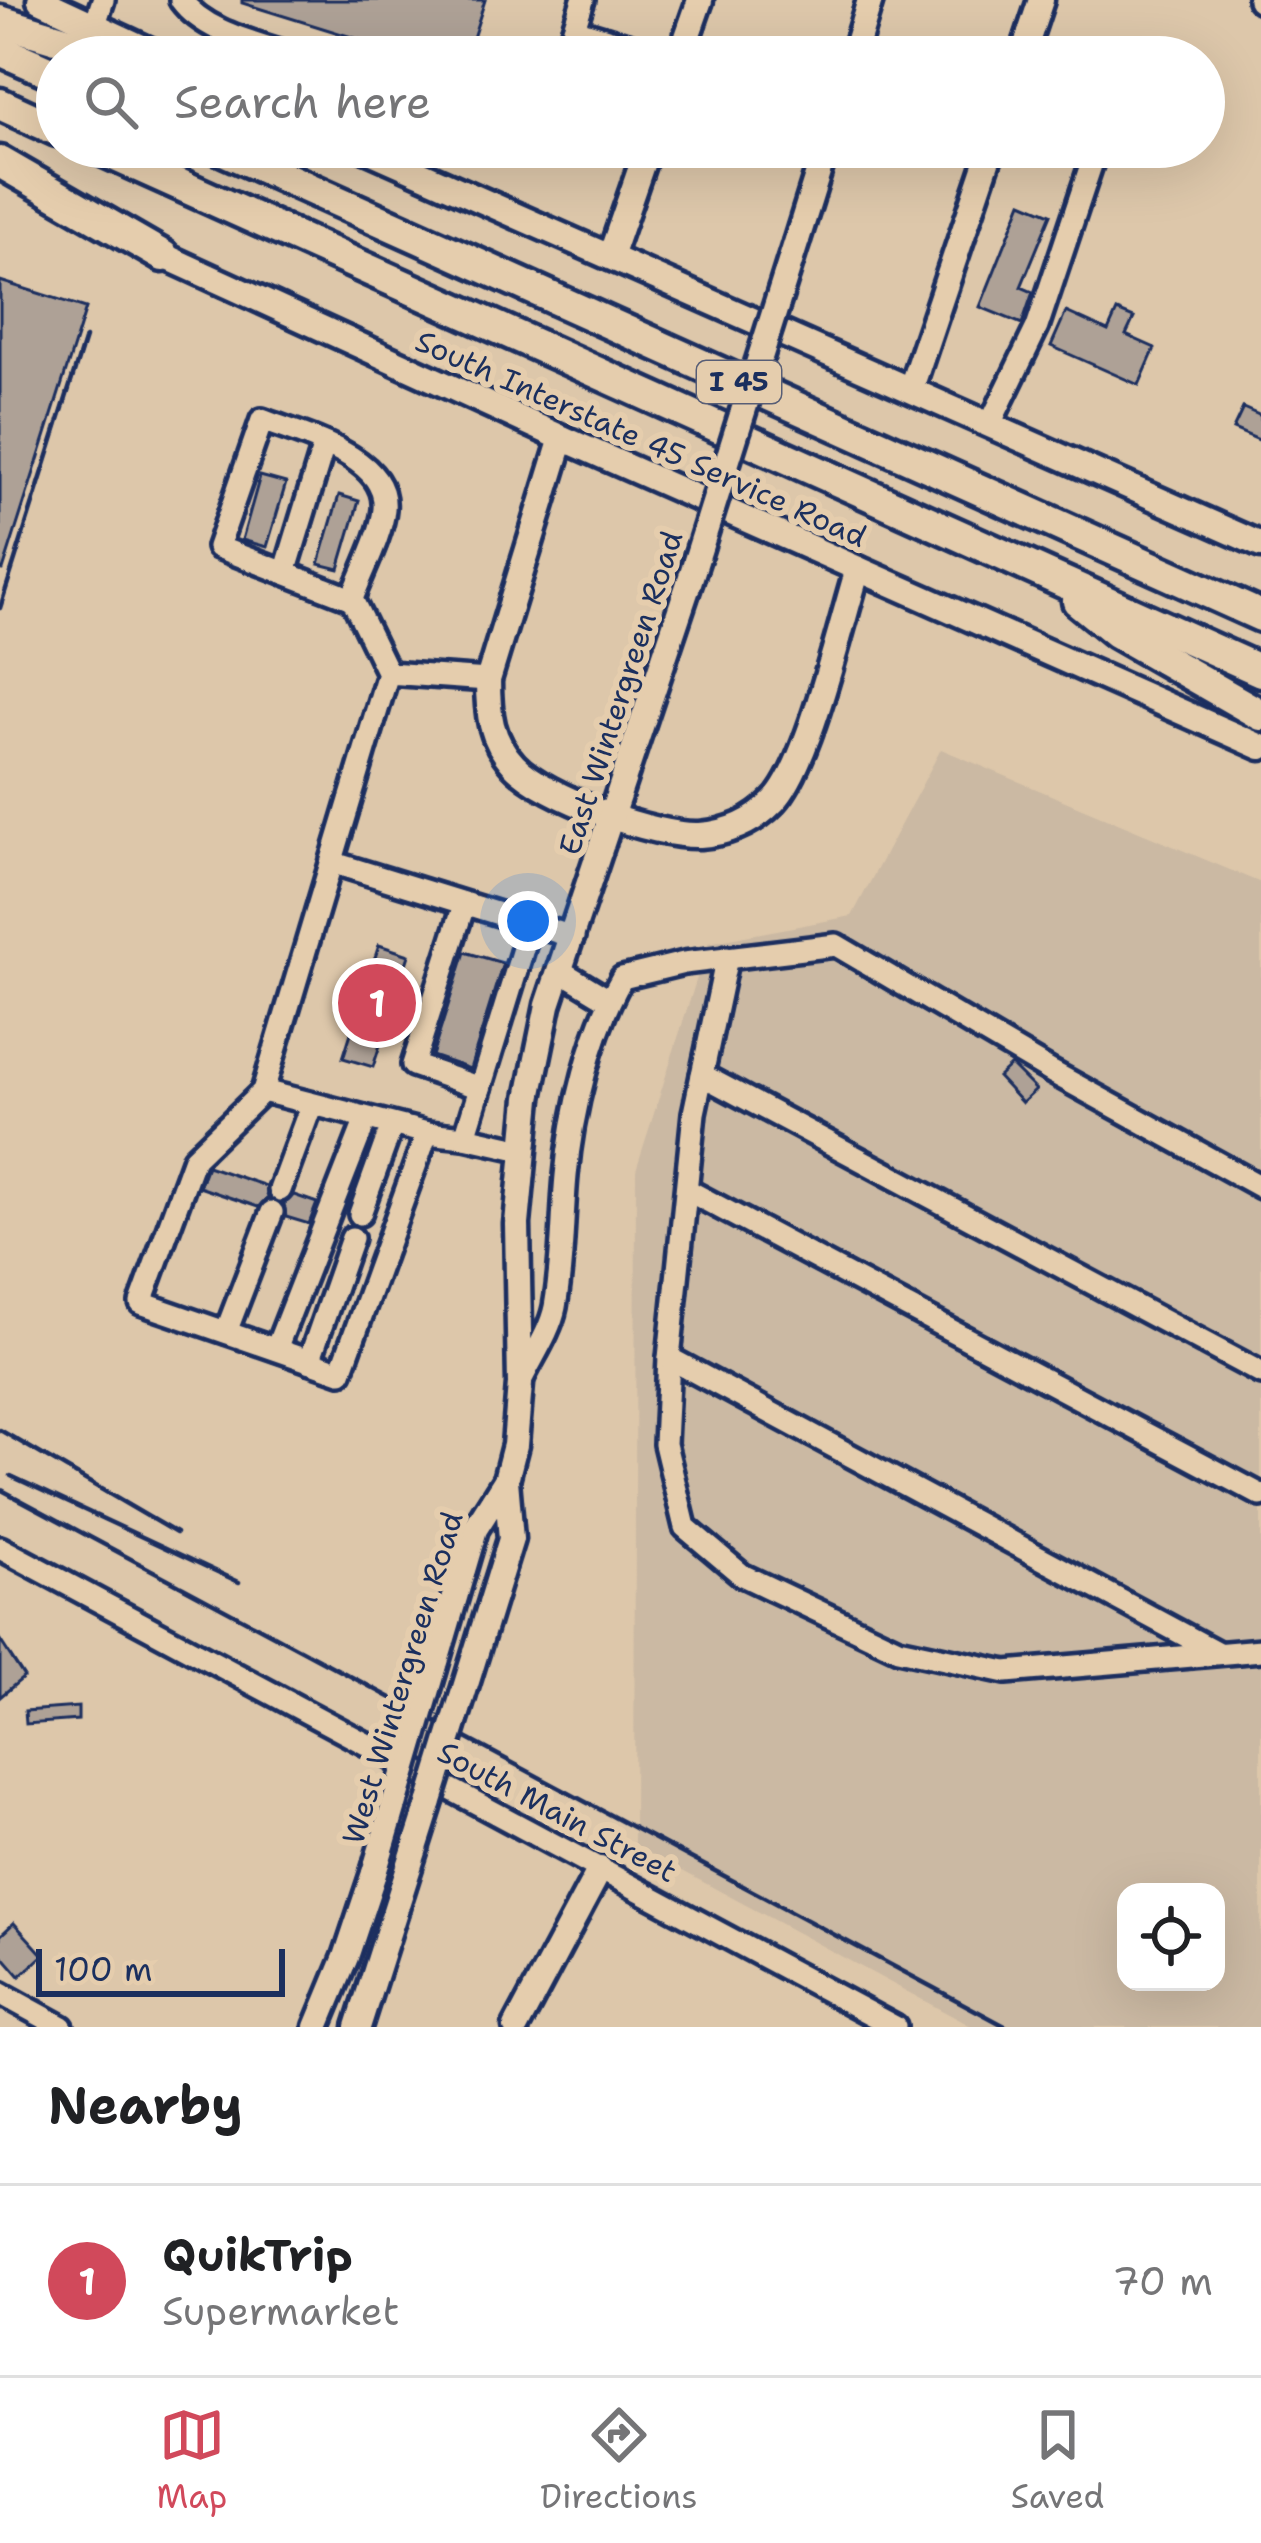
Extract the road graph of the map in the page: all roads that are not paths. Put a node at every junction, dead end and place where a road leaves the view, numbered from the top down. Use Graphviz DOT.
graph roads {
  1 [pos="40,0"];
  2 [pos="181,0"];
  3 [pos="583,0"];
  4 [pos="700,0"];
  5 [pos="870,0"];
  6 [pos="1041,0"];
  7 [pos="99,12"];
  8 [pos="0,21"];
  9 [pos="574,29"];
  10 [pos="49,36"];
  11 [pos="134,36"];
  12 [pos="239,36"];
  13 [pos="572,36"];
  14 [pos="597,36"];
  15 [pos="687,36"];
  16 [pos="859,36"];
  17 [pos="1029,36"];
  18 [pos="0,50"];
  19 [pos="36,66"];
  20 [pos="0,104"];
  21 [pos="36,120"];
  22 [pos="0,162"];
  23 [pos="143,168"];
  24 [pos="264,168"];
  25 [pos="409,168"];
  26 [pos="641,168"];
  27 [pos="819,168"];
  28 [pos="985,168"];
  29 [pos="1090,168"];
  30 [pos="0,180"];
  31 [pos="164,256"];
  32 [pos="610,257"];
  33 [pos="910,388"];
  34 [pos="989,424"];
  35 [pos="562,438"];
  36 [pos="324,445"];
  37 [pos="1261,544"];
  38 [pos="857,569"];
  39 [pos="285,573"];
  40 [pos="1048,575"];
  41 [pos="352,598"];
  42 [pos="1261,616"];
  43 [pos="1261,671"];
  44 [pos="388,673"];
  45 [pos="488,680"];
  46 [pos="1261,715"];
  47 [pos="1261,747"];
  48 [pos="610,815"];
  49 [pos="334,863"];
  50 [pos="464,905"];
  51 [pos="530,926"];
  52 [pos="573,937"];
  53 [pos="727,957"];
  54 [pos="561,970"];
  55 [pos="609,1000"];
  56 [pos="702,1075"];
  57 [pos="480,1088"];
  58 [pos="263,1091"];
  59 [pos="311,1106"];
  60 [pos="366,1119"];
  61 [pos="392,1125"];
  62 [pos="427,1133"];
  63 [pos="464,1136"];
  64 [pos="523,1150"];
  65 [pos="1261,1186"];
  66 [pos="687,1190"];
  67 [pos="360,1214"];
  68 [pos="352,1238"];
  69 [pos="226,1331"];
  70 [pos="276,1349"];
  71 [pos="669,1358"];
  72 [pos="309,1361"];
  73 [pos="1261,1373"];
  74 [pos="520,1384"];
  75 [pos="506,1480"];
  76 [pos="1261,1495"];
  77 [pos="0,1548"];
  78 [pos="1261,1651"];
  79 [pos="1220,1654"];
  80 [pos="600,1869"];
  81 [pos="0,1994"];
  82 [pos="62,2027"];
  83 [pos="317,2027"];
  84 [pos="358,2027"];
  85 [pos="517,2027"];
  86 [pos="895,2027"];
  1 -- 7 [label="main road"];
  2 -- 12 [label="street"];
  3 -- 9 [label="street"];
  4 -- 15 [label="main road"];
  5 -- 16 [label="main road"];
  6 -- 17 [label="main road"];
  7 -- 11 [label="main road"];
  8 -- 10 [label="highway"];
  9 -- 13 [label="street"];
  9 -- 14 [label="street"];
  18 -- 19 [label="highway"];
  20 -- 21 [label="highway"];
  22 -- 31 [label="highway"];
  23 -- 40 [label="highway, I 45"];
  24 -- 42 [label="highway, I 45"];
  25 -- 32 [label="main road"];
  26 -- 32 [label="main road"];
  27 -- 48 [label="main road, East Wintergreen Road, bridge"];
  28 -- 33 [label="main road"];
  29 -- 34 [label="street"];
  30 -- 31 [label="main road, South Interstate 45 Service Road"];
  31 -- 35 [label="main road, South Interstate 45 Service Road"];
  32 -- 33 [label="main road"];
  33 -- 34 [label="main road"];
  34 -- 37 [label="main road"];
  35 -- 38 [label="main road, South Interstate 45 Service Road"];
  35 -- 45 [label="main road"];
  36 -- 39 [label="street"];
  36 -- 39 [label="street"];
  36 -- 41 [label="street"];
  38 -- 47 [label="main road, South Interstate 45 Service Road"];
  38 -- 48 [label="main road"];
  39 -- 41 [label="street"];
  40 -- 43 [label="highway, I 45"];
  40 -- 46 [label="highway"];
  41 -- 44 [label="street"];
  44 -- 45 [label="street"];
  44 -- 49 [label="street"];
  45 -- 48 [label="main road"];
  48 -- 52 [label="main road, East Wintergreen Road"];
  49 -- 50 [label="street"];
  49 -- 58 [label="street"];
  50 -- 51 [label="street"];
  50 -- 57 [label="street"];
  51 -- 52 [label="street"];
  51 -- 57 [label="street"];
  52 -- 54 [label="main road, East Wintergreen Road"];
  53 -- 55 [label="street"];
  53 -- 56 [label="street"];
  53 -- 65 [label="street"];
  54 -- 55 [label="street"];
  54 -- 64 [label="main road, East Wintergreen Road"];
  55 -- 74 [label="street"];
  56 -- 66 [label="street"];
  56 -- 73 [label="street"];
  57 -- 63 [label="street"];
  58 -- 59 [label="street"];
  58 -- 69 [label="street"];
  59 -- 60 [label="street"];
  59 -- 69 [label="street"];
  60 -- 61 [label="street"];
  60 -- 70 [label="street"];
  61 -- 62 [label="street"];
  61 -- 67 [label="street"];
  62 -- 63 [label="street"];
  62 -- 72 [label="street"];
  63 -- 64 [label="street"];
  64 -- 74 [label="main road, East Wintergreen Road"];
  66 -- 71 [label="street"];
  66 -- 76 [label="street"];
  68 -- 72 [label="street"];
  69 -- 70 [label="street"];
  70 -- 72 [label="street"];
  71 -- 79 [label="street"];
  71 -- 79 [label="street"];
  74 -- 75 [label="main road, East Wintergreen Road"];
  75 -- 83 [label="main road, West Wintergreen Road, bridge"];
  75 -- 84 [label="main road, West Wintergreen Road, bridge"];
  77 -- 80 [label="street, South Main Street"];
  78 -- 79 [label="street"];
  80 -- 85 [label="main road"];
  80 -- 86 [label="street, South Main Street"];
  81 -- 82 [label="street"];
}
